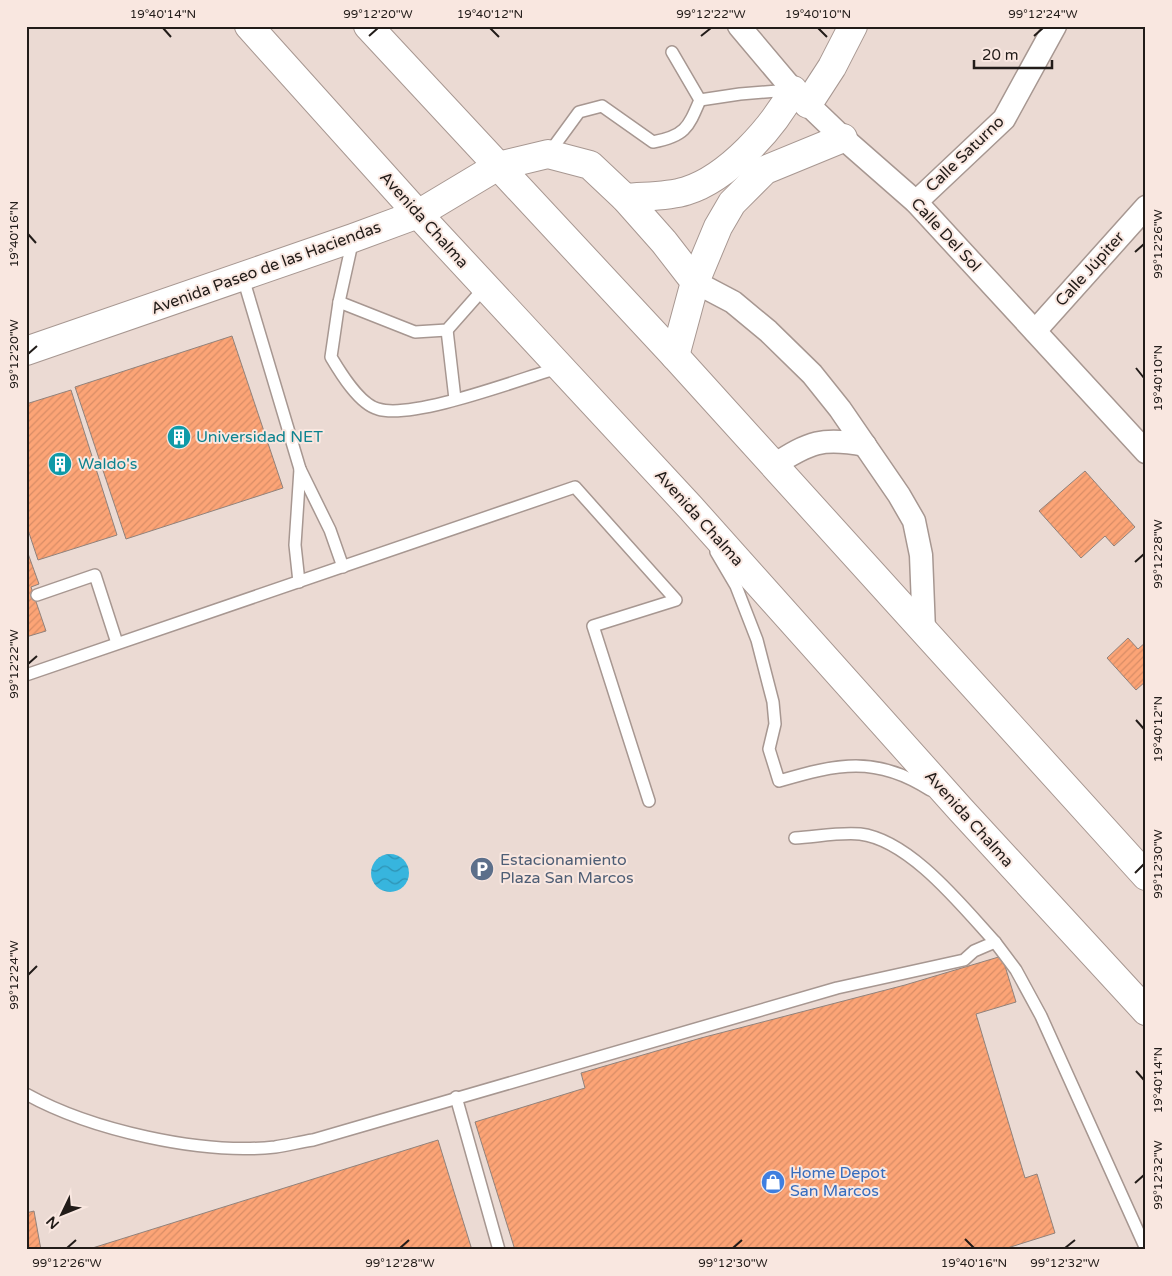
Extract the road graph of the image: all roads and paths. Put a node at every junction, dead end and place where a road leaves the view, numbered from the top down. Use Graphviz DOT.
graph roads {
  1 [pos="249,26"];
  2 [pos="368,26"];
  3 [pos="740,26"];
  4 [pos="853,26"];
  5 [pos="1055,26"];
  6 [pos="672,52"];
  7 [pos="801,97"];
  8 [pos="700,100"];
  9 [pos="843,138"];
  10 [pos="548,154"];
  11 [pos="498,166"];
  12 [pos="625,198"];
  13 [pos="916,202"];
  14 [pos="1146,207"];
  15 [pos="418,214"];
  16 [pos="354,238"];
  17 [pos="242,278"];
  18 [pos="695,282"];
  19 [pos="485,286"];
  20 [pos="339,302"];
  21 [pos="447,330"];
  22 [pos="1035,331"];
  23 [pos="26,352"];
  24 [pos="675,356"];
  25 [pos="560,367"];
  26 [pos="455,399"];
  27 [pos="865,445"];
  28 [pos="1146,452"];
  29 [pos="774,465"];
  30 [pos="300,469"];
  31 [pos="690,507"];
  32 [pos="343,567"];
  33 [pos="299,582"];
  34 [pos="37,595"];
  35 [pos="924,631"];
  36 [pos="117,643"];
  37 [pos="26,674"];
  38 [pos="649,801"];
  39 [pos="961,810"];
  40 [pos="795,838"];
  41 [pos="1146,876"];
  42 [pos="996,942"];
  43 [pos="1146,1011"];
  44 [pos="26,1094"];
  45 [pos="456,1097"];
  46 [pos="1146,1248"];
  47 [pos="499,1250"];
  1 -- 15 [label="main road, Avenida Chalma"];
  2 -- 11 [label="main road"];
  3 -- 7 [label="street, Calle Del Sol"];
  4 -- 7 [label="main road"];
  5 -- 13 [label="street, Calle Saturno"];
  6 -- 8 [label="lane"];
  7 -- 8 [label="lane"];
  7 -- 9 [label="street, Calle Del Sol"];
  7 -- 12 [label="main road"];
  8 -- 10 [label="lane"];
  9 -- 13 [label="street, Calle Del Sol"];
  9 -- 18 [label="main road"];
  10 -- 11 [label="main road, Avenida Paseo de las Haciendas"];
  10 -- 12 [label="main road"];
  11 -- 15 [label="main road, Avenida Paseo de las Haciendas"];
  11 -- 24 [label="main road"];
  12 -- 18 [label="main road"];
  13 -- 22 [label="street, Calle Del Sol"];
  14 -- 22 [label="street, Calle Júpiter"];
  15 -- 16 [label="main road, Avenida Paseo de las Haciendas"];
  15 -- 19 [label="main road, Avenida Chalma"];
  16 -- 17 [label="main road, Avenida Paseo de las Haciendas"];
  16 -- 20 [label="lane"];
  17 -- 23 [label="main road, Avenida Paseo de las Haciendas"];
  17 -- 30 [label="lane"];
  18 -- 24 [label="main road"];
  18 -- 27 [label="street"];
  19 -- 21 [label="lane"];
  19 -- 25 [label="main road, Avenida Chalma"];
  20 -- 21 [label="lane"];
  20 -- 26 [label="lane"];
  21 -- 26 [label="lane"];
  22 -- 28 [label="street, Calle Del Sol"];
  24 -- 29 [label="main road"];
  25 -- 26 [label="lane"];
  25 -- 31 [label="main road, Avenida Chalma"];
  27 -- 29 [label="street"];
  27 -- 35 [label="street"];
  29 -- 35 [label="main road"];
  30 -- 32 [label="lane"];
  30 -- 33 [label="lane"];
  31 -- 39 [label="main road, Avenida Chalma"];
  31 -- 39 [label="lane"];
  32 -- 33 [label="lane"];
  32 -- 38 [label="lane"];
  33 -- 36 [label="lane"];
  34 -- 36 [label="lane"];
  35 -- 41 [label="main road"];
  36 -- 37 [label="lane"];
  39 -- 43 [label="main road, Avenida Chalma"];
  40 -- 42 [label="lane"];
  42 -- 45 [label="lane"];
  42 -- 46 [label="lane"];
  44 -- 45 [label="lane"];
  45 -- 47 [label="lane"];
}
